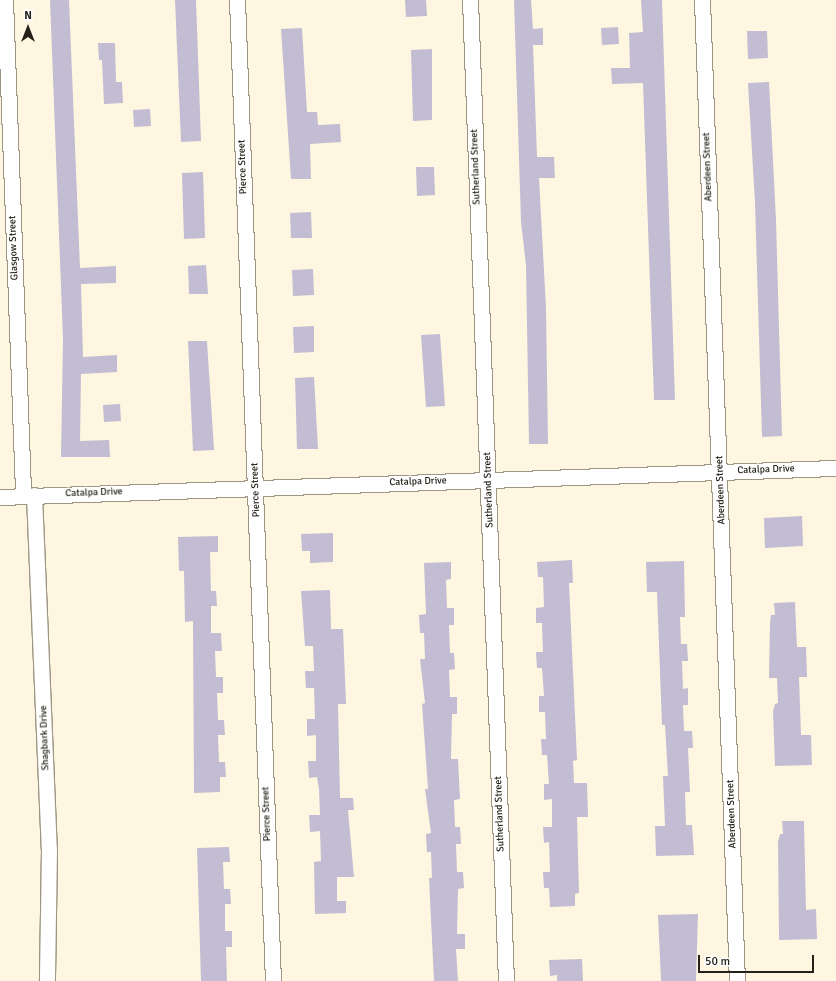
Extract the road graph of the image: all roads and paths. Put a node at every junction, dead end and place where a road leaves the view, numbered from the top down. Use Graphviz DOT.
graph roads {
  1 [pos="4,0"];
  2 [pos="237,0"];
  3 [pos="470,0"];
  4 [pos="702,0"];
  5 [pos="836,468"];
  6 [pos="721,471"];
  7 [pos="488,480"];
  8 [pos="255,487"];
  9 [pos="28,496"];
  10 [pos="0,497"];
  11 [pos="47,981"];
  12 [pos="273,981"];
  13 [pos="506,981"];
  14 [pos="737,981"];
  1 -- 9 [label="street, Glasgow Street"];
  2 -- 8 [label="street, Pierce Street"];
  3 -- 7 [label="street, Sutherland Street"];
  4 -- 6 [label="street, Aberdeen Street"];
  5 -- 6 [label="street, Catalpa Drive"];
  6 -- 7 [label="street, Catalpa Drive"];
  6 -- 14 [label="street, Aberdeen Street"];
  7 -- 8 [label="street, Catalpa Drive"];
  7 -- 13 [label="street, Sutherland Street"];
  8 -- 9 [label="street, Catalpa Drive"];
  8 -- 12 [label="street, Pierce Street"];
  9 -- 10 [label="street, Catalpa Drive"];
  9 -- 11 [label="street, Shagbark Drive"];
}
